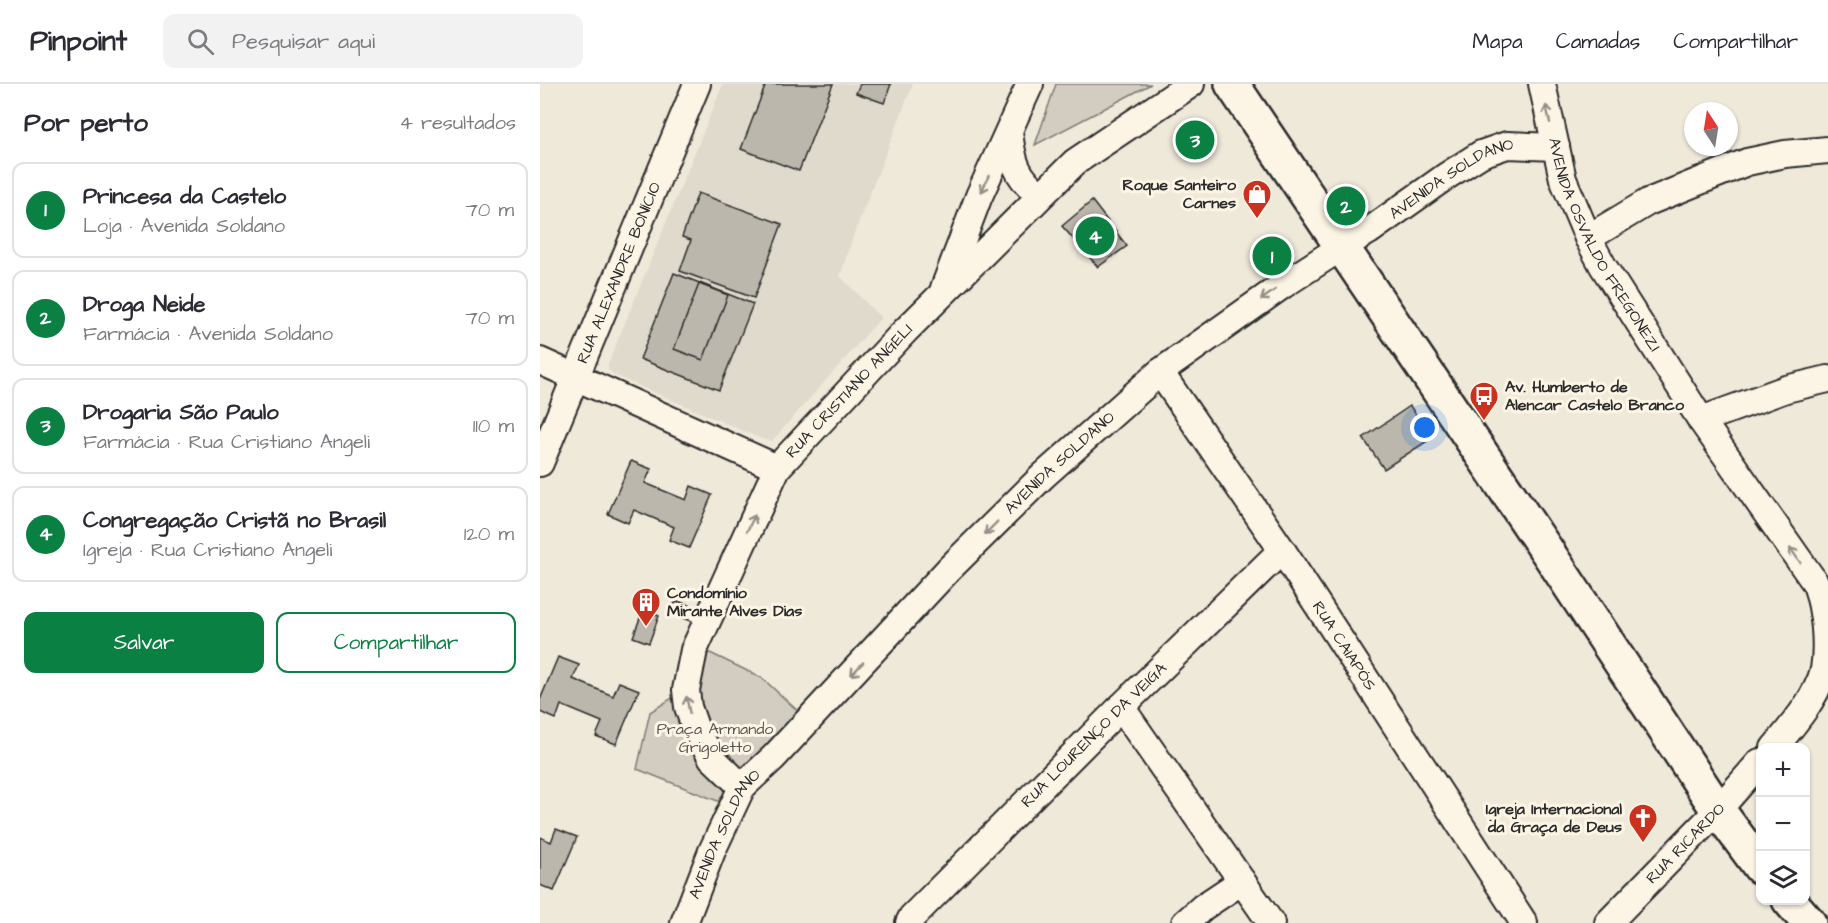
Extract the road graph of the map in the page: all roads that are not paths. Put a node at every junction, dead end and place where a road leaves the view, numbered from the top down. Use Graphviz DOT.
graph roads {
  1 [pos="697,84"];
  2 [pos="1030,84"];
  3 [pos="1191,84"];
  4 [pos="1232,84"];
  5 [pos="1542,84"];
  6 [pos="1009,131"];
  7 [pos="1556,147"];
  8 [pos="1828,150"];
  9 [pos="1041,195"];
  10 [pos="1588,238"];
  11 [pos="1343,246"];
  12 [pos="941,295"];
  13 [pos="540,361"];
  14 [pos="1160,372"];
  15 [pos="575,376"];
  16 [pos="1828,379"];
  17 [pos="1701,420"];
  18 [pos="540,463"];
  19 [pos="777,468"];
  20 [pos="1282,550"];
  21 [pos="1826,605"];
  22 [pos="679,609"];
  23 [pos="708,620"];
  24 [pos="1121,707"];
  25 [pos="1777,743"];
  26 [pos="1756,768"];
  27 [pos="742,787"];
  28 [pos="1718,810"];
  29 [pos="1756,860"];
  30 [pos="1242,881"];
  31 [pos="1793,905"];
  32 [pos="904,921"];
  33 [pos="684,923"];
  34 [pos="1185,923"];
  35 [pos="1271,923"];
  36 [pos="1524,923"];
  37 [pos="1608,923"];
  38 [pos="1809,923"];
  1 -- 15 [label="street, RUA ALEXANDRE BONÍCIO"];
  2 -- 6 [label="street"];
  3 -- 9 [label="street, RUA CRISTIANO ANGELI"];
  4 -- 11 [label="main road"];
  7 -- 5 [label="street, AVENIDA OSVALDO FREGONEZI, one-way"];
  6 -- 9 [label="street"];
  6 -- 12 [label="street, one-way"];
  7 -- 10 [label="street, AVENIDA OSVALDO FREGONEZI"];
  7 -- 11 [label="street, AVENIDA SOLDANO"];
  8 -- 10 [label="street"];
  9 -- 12 [label="street, RUA CRISTIANO ANGELI"];
  10 -- 17 [label="street, AVENIDA OSVALDO FREGONEZI"];
  11 -- 14 [label="street, AVENIDA SOLDANO, one-way"];
  11 -- 28 [label="main road"];
  12 -- 19 [label="street, RUA CRISTIANO ANGELI"];
  13 -- 15 [label="street"];
  14 -- 20 [label="street, RUA CAIAPÓS"];
  14 -- 27 [label="street, AVENIDA SOLDANO, one-way"];
  15 -- 18 [label="street, RUA ALEXANDRE BONÍCIO"];
  15 -- 19 [label="street"];
  16 -- 17 [label="street"];
  21 -- 17 [label="street, AVENIDA OSVALDO FREGONEZI, one-way"];
  23 -- 19 [label="street, RUA CRISTIANO ANGELI, one-way"];
  20 -- 24 [label="street, RUA LOURENÇO DA VEIGA"];
  20 -- 36 [label="street, RUA CAIAPÓS"];
  21 -- 25 [label="street"];
  22 -- 23 [label="lane"];
  27 -- 23 [label="street, RUA CRISTIANO ANGELI, one-way"];
  24 -- 30 [label="street"];
  24 -- 32 [label="street, RUA LOURENÇO DA VEIGA"];
  26 -- 28 [label="street, RUA RICARDO"];
  27 -- 33 [label="street, AVENIDA SOLDANO"];
  28 -- 29 [label="main road"];
  28 -- 37 [label="street, RUA RICARDO"];
  30 -- 34 [label="street"];
  30 -- 35 [label="street"];
  31 -- 38 [label="main road"];
}
